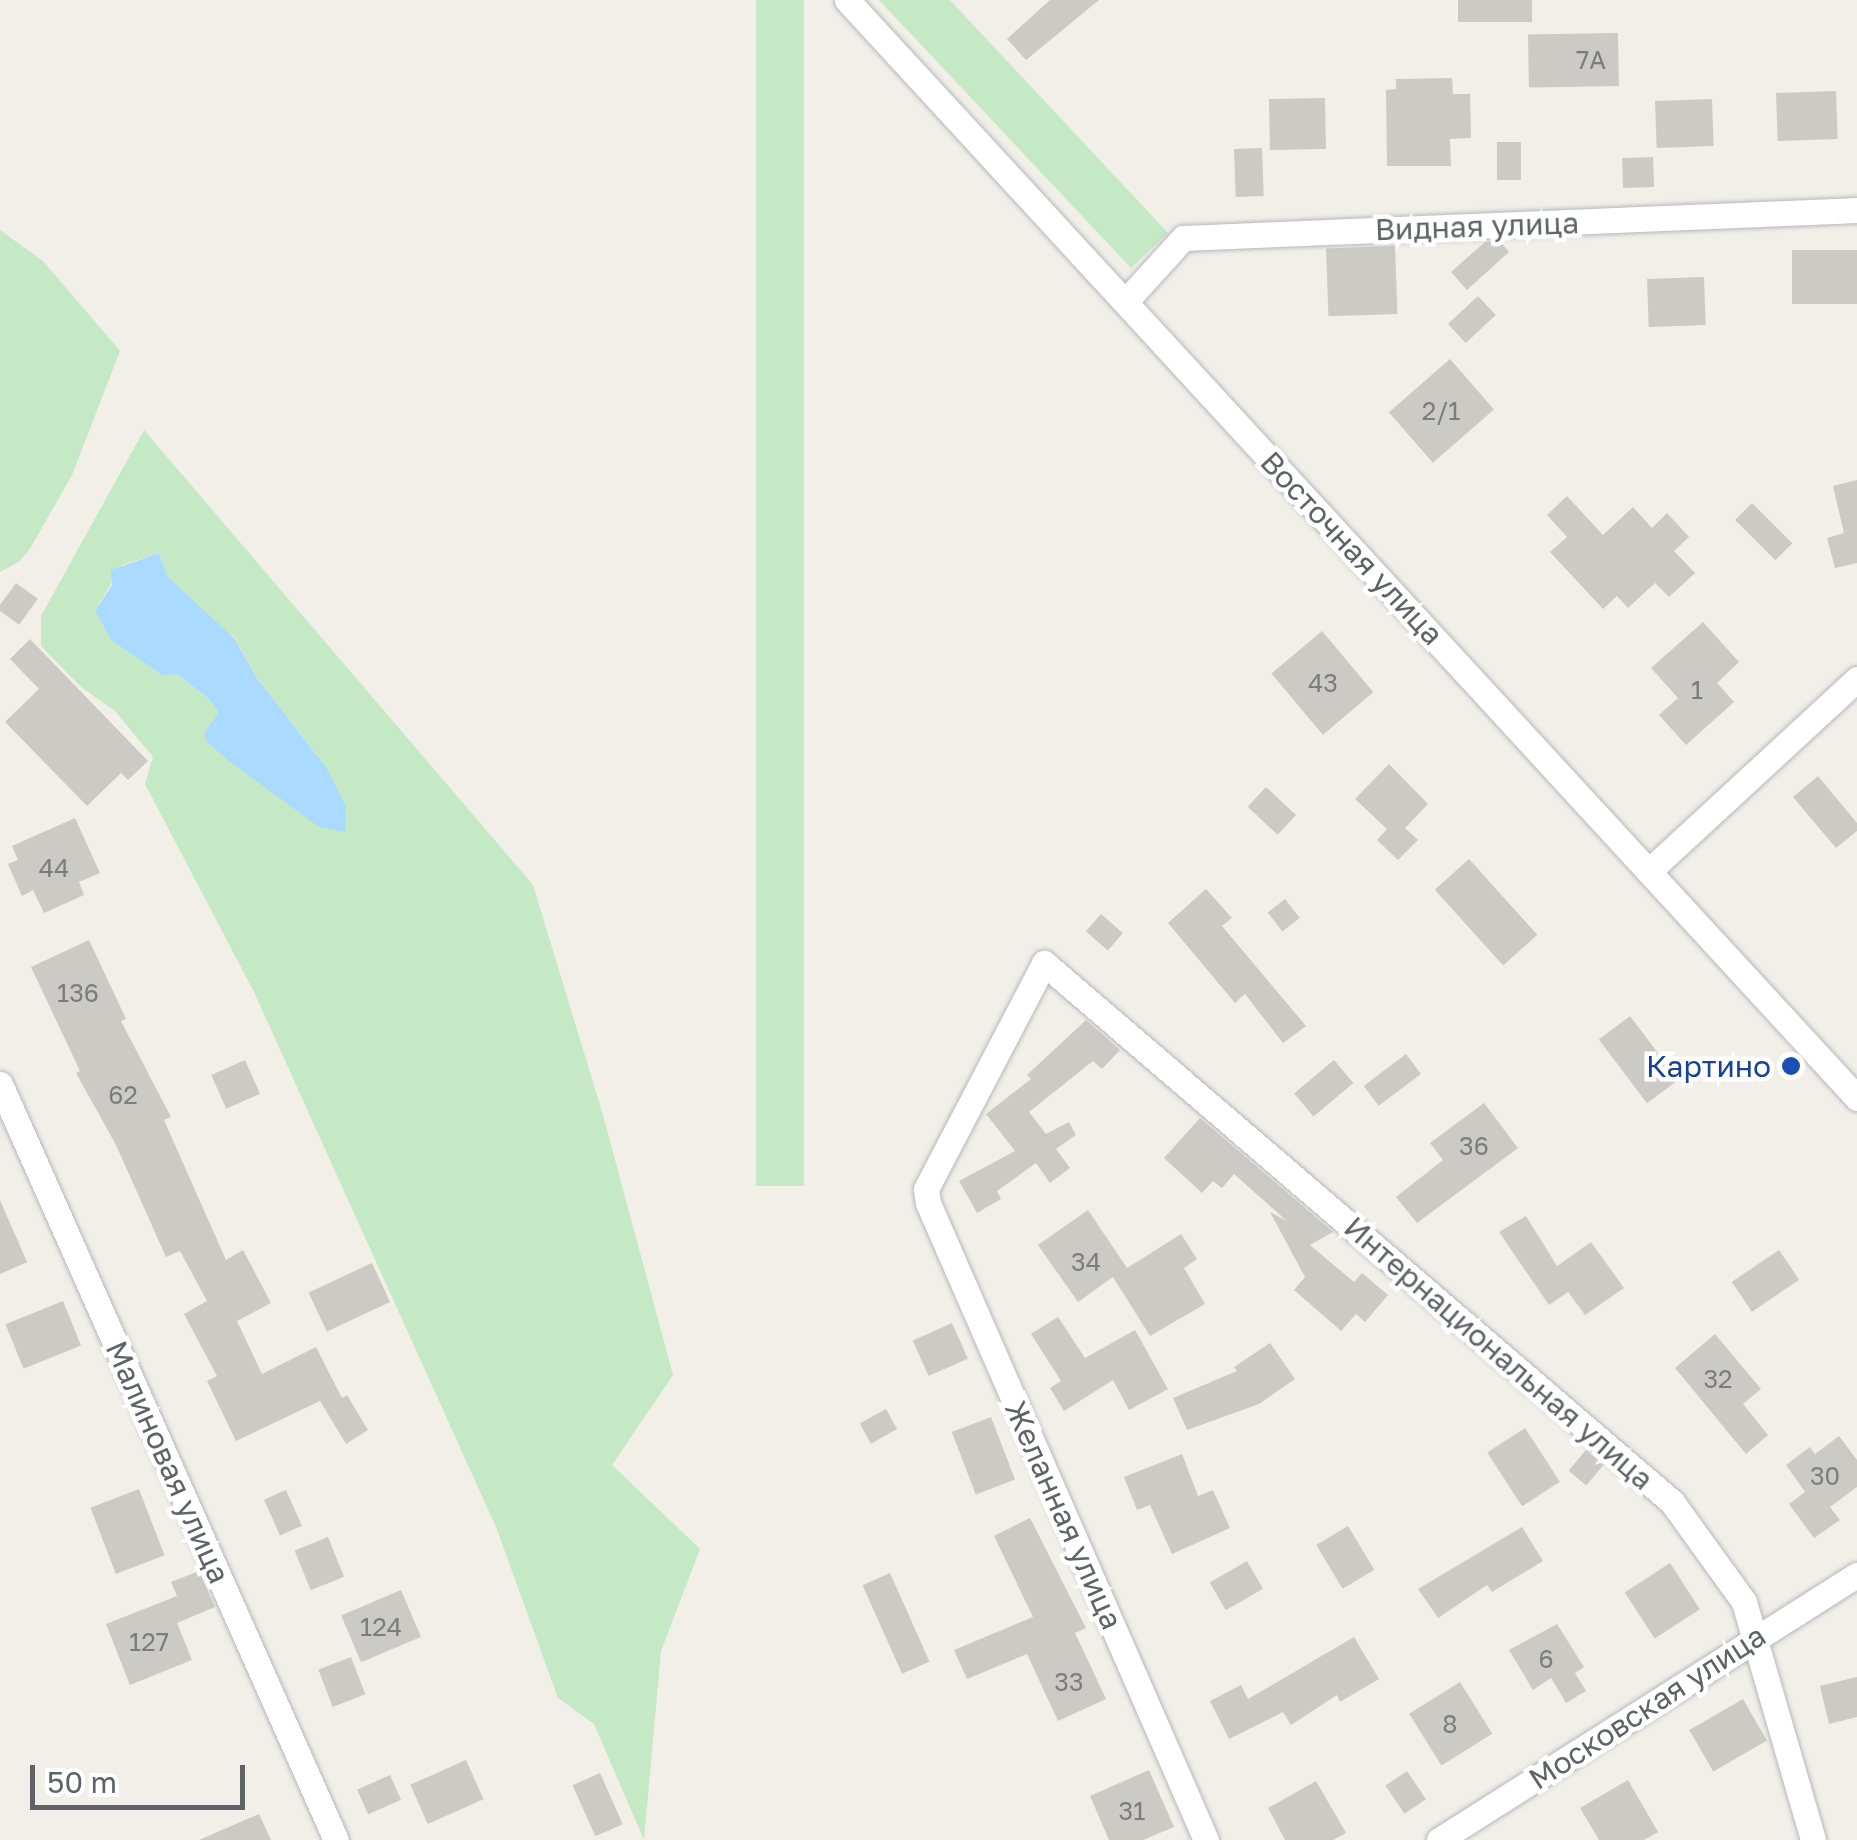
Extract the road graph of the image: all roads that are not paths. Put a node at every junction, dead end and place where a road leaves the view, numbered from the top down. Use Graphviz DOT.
graph roads {
  1 [pos="847,0"];
  2 [pos="1857,210"];
  3 [pos="1126,302"];
  4 [pos="1857,679"];
  5 [pos="1649,871"];
  6 [pos="1044,962"];
  7 [pos="0,1084"];
  8 [pos="1857,1098"];
  9 [pos="1857,1575"];
  10 [pos="1753,1638"];
  11 [pos="336,1840"];
  12 [pos="1206,1840"];
  13 [pos="1439,1840"];
  14 [pos="1813,1840"];
  1 -- 3 [label="street, Восточная улица"];
  2 -- 3 [label="street, Видная улица"];
  3 -- 5 [label="street, Восточная улица"];
  4 -- 5 [label="street"];
  5 -- 8 [label="street, Восточная улица"];
  6 -- 10 [label="street, Интернациональная улица"];
  6 -- 12 [label="street, Желанная улица"];
  7 -- 11 [label="street, Малиновая улица"];
  9 -- 10 [label="street, Московская улица"];
  10 -- 13 [label="street, Московская улица"];
  10 -- 14 [label="street, Интернациональная улица"];
}
